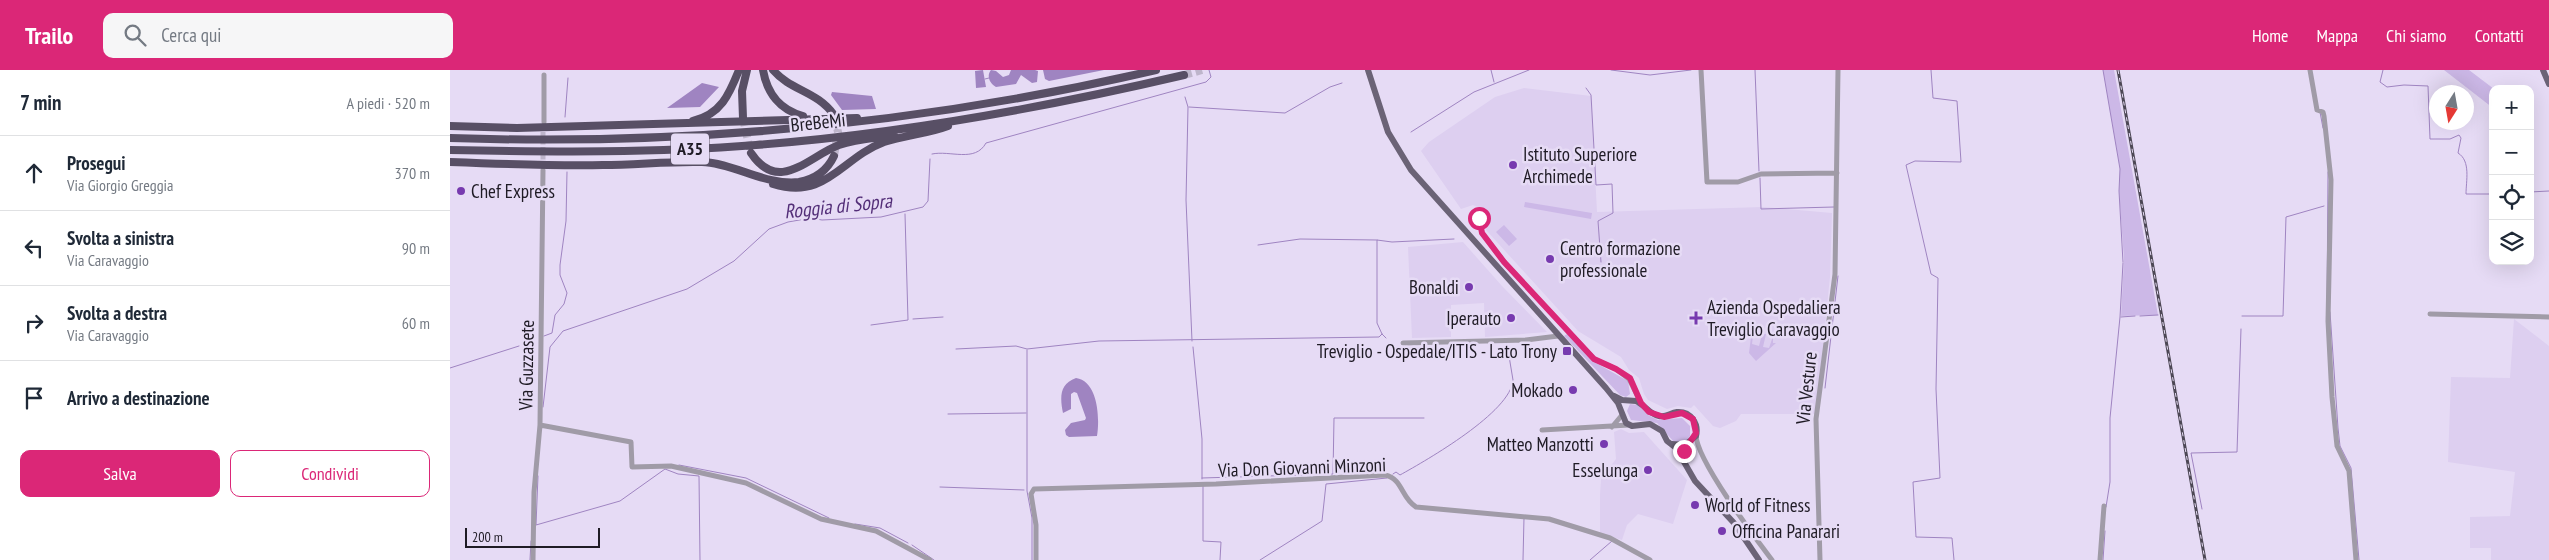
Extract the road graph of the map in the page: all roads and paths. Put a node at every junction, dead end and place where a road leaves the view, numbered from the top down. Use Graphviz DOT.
graph roads {
  1 [pos="739,70"];
  2 [pos="747,70"];
  3 [pos="763,70"];
  4 [pos="773,70"];
  5 [pos="1156,70"];
  6 [pos="1368,70"];
  7 [pos="1701,70"];
  8 [pos="1838,70"];
  9 [pos="2310,70"];
  10 [pos="2543,70"];
  11 [pos="544,75"];
  12 [pos="1184,75"];
  13 [pos="2549,84"];
  14 [pos="834,115"];
  15 [pos="907,117"];
  16 [pos="743,118"];
  17 [pos="815,118"];
  18 [pos="958,121"];
  19 [pos="544,122"];
  20 [pos="676,124"];
  21 [pos="450,126"];
  22 [pos="929,126"];
  23 [pos="450,138"];
  24 [pos="450,150"];
  25 [pos="751,153"];
  26 [pos="834,156"];
  27 [pos="450,162"];
  28 [pos="543,170"];
  29 [pos="744,171"];
  30 [pos="1837,173"];
  31 [pos="1479,218"];
  32 [pos="2430,314"];
  33 [pos="2549,317"];
  34 [pos="1551,333"];
  35 [pos="1403,343"];
  36 [pos="1634,386"];
  37 [pos="1606,388"];
  38 [pos="1629,400"];
  39 [pos="1641,403"];
  40 [pos="1622,413"];
  41 [pos="540,425"];
  42 [pos="1630,425"];
  43 [pos="1612,427"];
  44 [pos="1542,430"];
  45 [pos="1696,434"];
  46 [pos="1688,443"];
  47 [pos="1672,444"];
  48 [pos="1700,452"];
  49 [pos="1686,469"];
  50 [pos="2104,506"];
  51 [pos="1756,559"];
  52 [pos="533,560"];
  53 [pos="930,560"];
  54 [pos="1036,560"];
  55 [pos="1650,560"];
  56 [pos="1772,560"];
  57 [pos="1820,560"];
  58 [pos="2100,560"];
  59 [pos="2356,560"];
  1 -- 20 [label="highway"];
  2 -- 16 [label="highway"];
  3 -- 17 [label="highway"];
  4 -- 14 [label="highway"];
  5 -- 15 [label="highway, BreBeMi / A35"];
  6 -- 34 [label="main road"];
  7 -- 30 [label="street"];
  8 -- 30 [label="street, Via Vesture"];
  9 -- 59 [label="street"];
  10 -- 13 [label="main road"];
  11 -- 19 [label="street"];
  12 -- 18 [label="highway, BreBeMi / A35"];
  15 -- 17 [label="highway"];
  15 -- 23 [label="highway, BreBeMi / A35"];
  17 -- 20 [label="highway"];
  18 -- 22 [label="highway, BreBeMi / A35"];
  18 -- 29 [label="highway"];
  20 -- 21 [label="highway"];
  22 -- 24 [label="highway, BreBeMi / A35"];
  22 -- 25 [label="highway"];
  26 -- 29 [label="highway"];
  27 -- 29 [label="highway"];
  28 -- 41 [label="street, Via Guzzasete"];
  30 -- 57 [label="street, Via Vesture"];
  31 -- 36 [label="street"];
  32 -- 33 [label="street"];
  34 -- 35 [label="street"];
  34 -- 37 [label="main road"];
  36 -- 38 [label="street"];
  36 -- 39 [label="street"];
  37 -- 38 [label="main road"];
  37 -- 40 [label="main road"];
  38 -- 39 [label="main road"];
  38 -- 40 [label="main road"];
  39 -- 45 [label="main road"];
  40 -- 42 [label="main road"];
  40 -- 43 [label="street"];
  41 -- 52 [label="street, Via Guzzasete"];
  41 -- 53 [label="street"];
  42 -- 43 [label="street"];
  42 -- 47 [label="main road"];
  43 -- 44 [label="street"];
  45 -- 46 [label="main road"];
  45 -- 48 [label="street"];
  46 -- 47 [label="main road"];
  46 -- 48 [label="street"];
  46 -- 49 [label="main road"];
  47 -- 49 [label="main road"];
  48 -- 56 [label="street"];
  49 -- 51 [label="main road"];
  50 -- 58 [label="street"];
  54 -- 55 [label="street, Via Don Giovanni Minzoni"];
}
